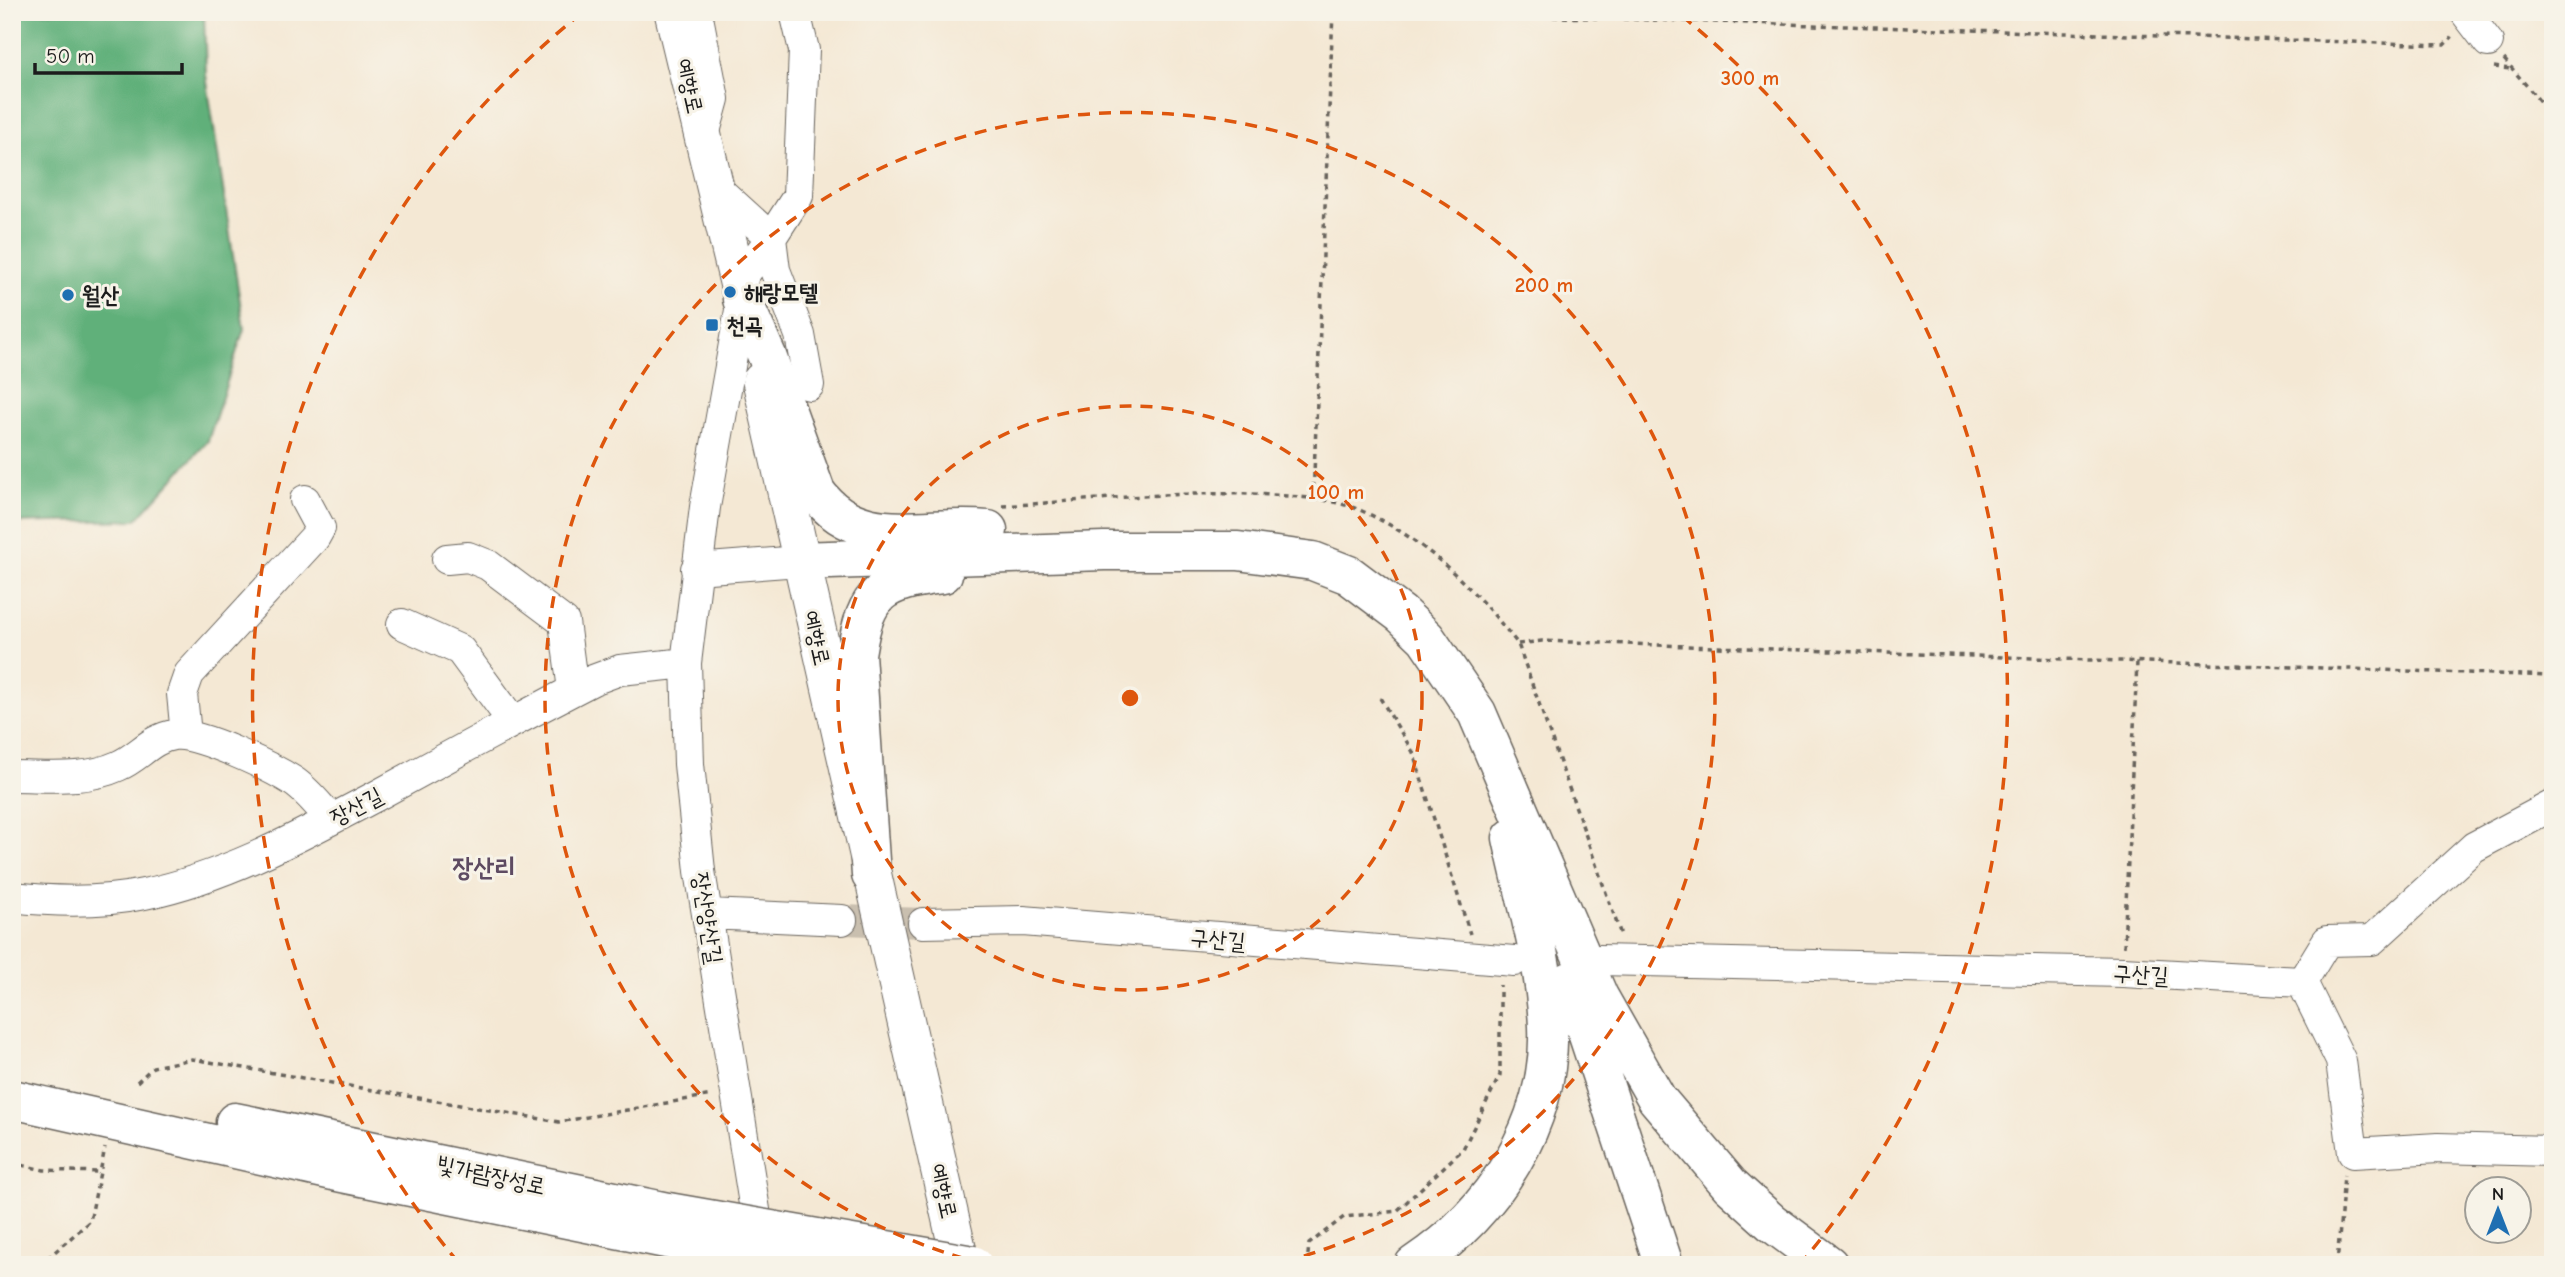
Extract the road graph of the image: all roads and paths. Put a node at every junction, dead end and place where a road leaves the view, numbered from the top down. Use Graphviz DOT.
graph roads {
  1 [pos="673,12"];
  2 [pos="697,12"];
  3 [pos="795,12"];
  4 [pos="1333,12"];
  5 [pos="1403,12"];
  6 [pos="2459,25"];
  7 [pos="2488,41"];
  8 [pos="2553,117"];
  9 [pos="703,139"];
  10 [pos="714,186"];
  11 [pos="771,238"];
  12 [pos="740,291"];
  13 [pos="809,385"];
  14 [pos="1313,498"];
  15 [pos="305,500"];
  16 [pos="991,507"];
  17 [pos="1104,551"];
  18 [pos="447,559"];
  19 [pos="799,561"];
  20 [pos="696,569"];
  21 [pos="402,624"];
  22 [pos="1518,644"];
  23 [pos="2137,662"];
  24 [pos="686,663"];
  25 [pos="2553,676"];
  26 [pos="573,690"];
  27 [pos="1380,698"];
  28 [pos="513,722"];
  29 [pos="186,735"];
  30 [pos="1494,754"];
  31 [pos="12,776"];
  32 [pos="2553,805"];
  33 [pos="331,819"];
  34 [pos="871,876"];
  35 [pos="12,897"];
  36 [pos="708,914"];
  37 [pos="842,920"];
  38 [pos="923,923"];
  39 [pos="1497,960"];
  40 [pos="1613,960"];
  41 [pos="2123,972"];
  42 [pos="2302,982"];
  43 [pos="12,1073"];
  44 [pos="136,1082"];
  45 [pos="736,1090"];
  46 [pos="12,1099"];
  47 [pos="107,1143"];
  48 [pos="2553,1151"];
  49 [pos="2353,1153"];
  50 [pos="12,1163"];
  51 [pos="98,1172"];
  52 [pos="672,1226"];
  53 [pos="40,1265"];
  54 [pos="764,1265"];
  55 [pos="810,1265"];
  56 [pos="961,1265"];
  57 [pos="973,1265"];
  58 [pos="1307,1265"];
  59 [pos="1414,1265"];
  60 [pos="1664,1265"];
  61 [pos="1829,1265"];
  62 [pos="2337,1265"];
  1 -- 9 [label="main road, 예향로"];
  2 -- 9 [label="street"];
  3 -- 11 [label="street"];
  4 -- 14 [label="path"];
  5 -- 6 [label="path"];
  6 -- 7 [label="street"];
  7 -- 8 [label="path"];
  9 -- 10 [label="main road, 예향로"];
  10 -- 11 [label="street"];
  10 -- 12 [label="main road, 예향로"];
  11 -- 12 [label="street"];
  11 -- 13 [label="street"];
  12 -- 17 [label="highway"];
  12 -- 19 [label="main road, 예향로"];
  12 -- 20 [label="street, 장산양산길"];
  14 -- 16 [label="path"];
  14 -- 22 [label="path"];
  15 -- 29 [label="street"];
  17 -- 19 [label="highway"];
  17 -- 30 [label="highway"];
  17 -- 34 [label="highway"];
  18 -- 26 [label="street"];
  19 -- 20 [label="street"];
  19 -- 34 [label="main road, 예향로"];
  20 -- 24 [label="street, 장산양산길"];
  21 -- 28 [label="street"];
  22 -- 23 [label="path"];
  22 -- 40 [label="path"];
  23 -- 25 [label="path"];
  23 -- 41 [label="path"];
  24 -- 26 [label="street, 장산길"];
  24 -- 36 [label="street, 장산양산길"];
  26 -- 28 [label="street, 장산길"];
  27 -- 39 [label="path"];
  28 -- 33 [label="street, 장산길"];
  29 -- 31 [label="street"];
  29 -- 33 [label="street"];
  30 -- 59 [label="highway"];
  30 -- 60 [label="highway"];
  30 -- 61 [label="highway"];
  32 -- 42 [label="street"];
  33 -- 35 [label="street, 장산길"];
  34 -- 56 [label="main road, 예향로"];
  36 -- 37 [label="street"];
  36 -- 45 [label="street, 장산양산길"];
  38 -- 39 [label="street, 구산길"];
  39 -- 58 [label="path"];
  40 -- 41 [label="street, 구산길"];
  41 -- 42 [label="street, 구산길"];
  42 -- 49 [label="street"];
  43 -- 52 [label="highway, 빛가람장성로"];
  44 -- 45 [label="path"];
  45 -- 54 [label="street, 장산양산길"];
  46 -- 52 [label="highway, 빛가람장성로"];
  47 -- 51 [label="path"];
  48 -- 49 [label="street"];
  49 -- 62 [label="path"];
  50 -- 51 [label="path"];
  51 -- 53 [label="path"];
  52 -- 55 [label="highway, 빛가람장성로, bridge"];
  52 -- 57 [label="highway, 빛가람장성로, bridge"];
}
